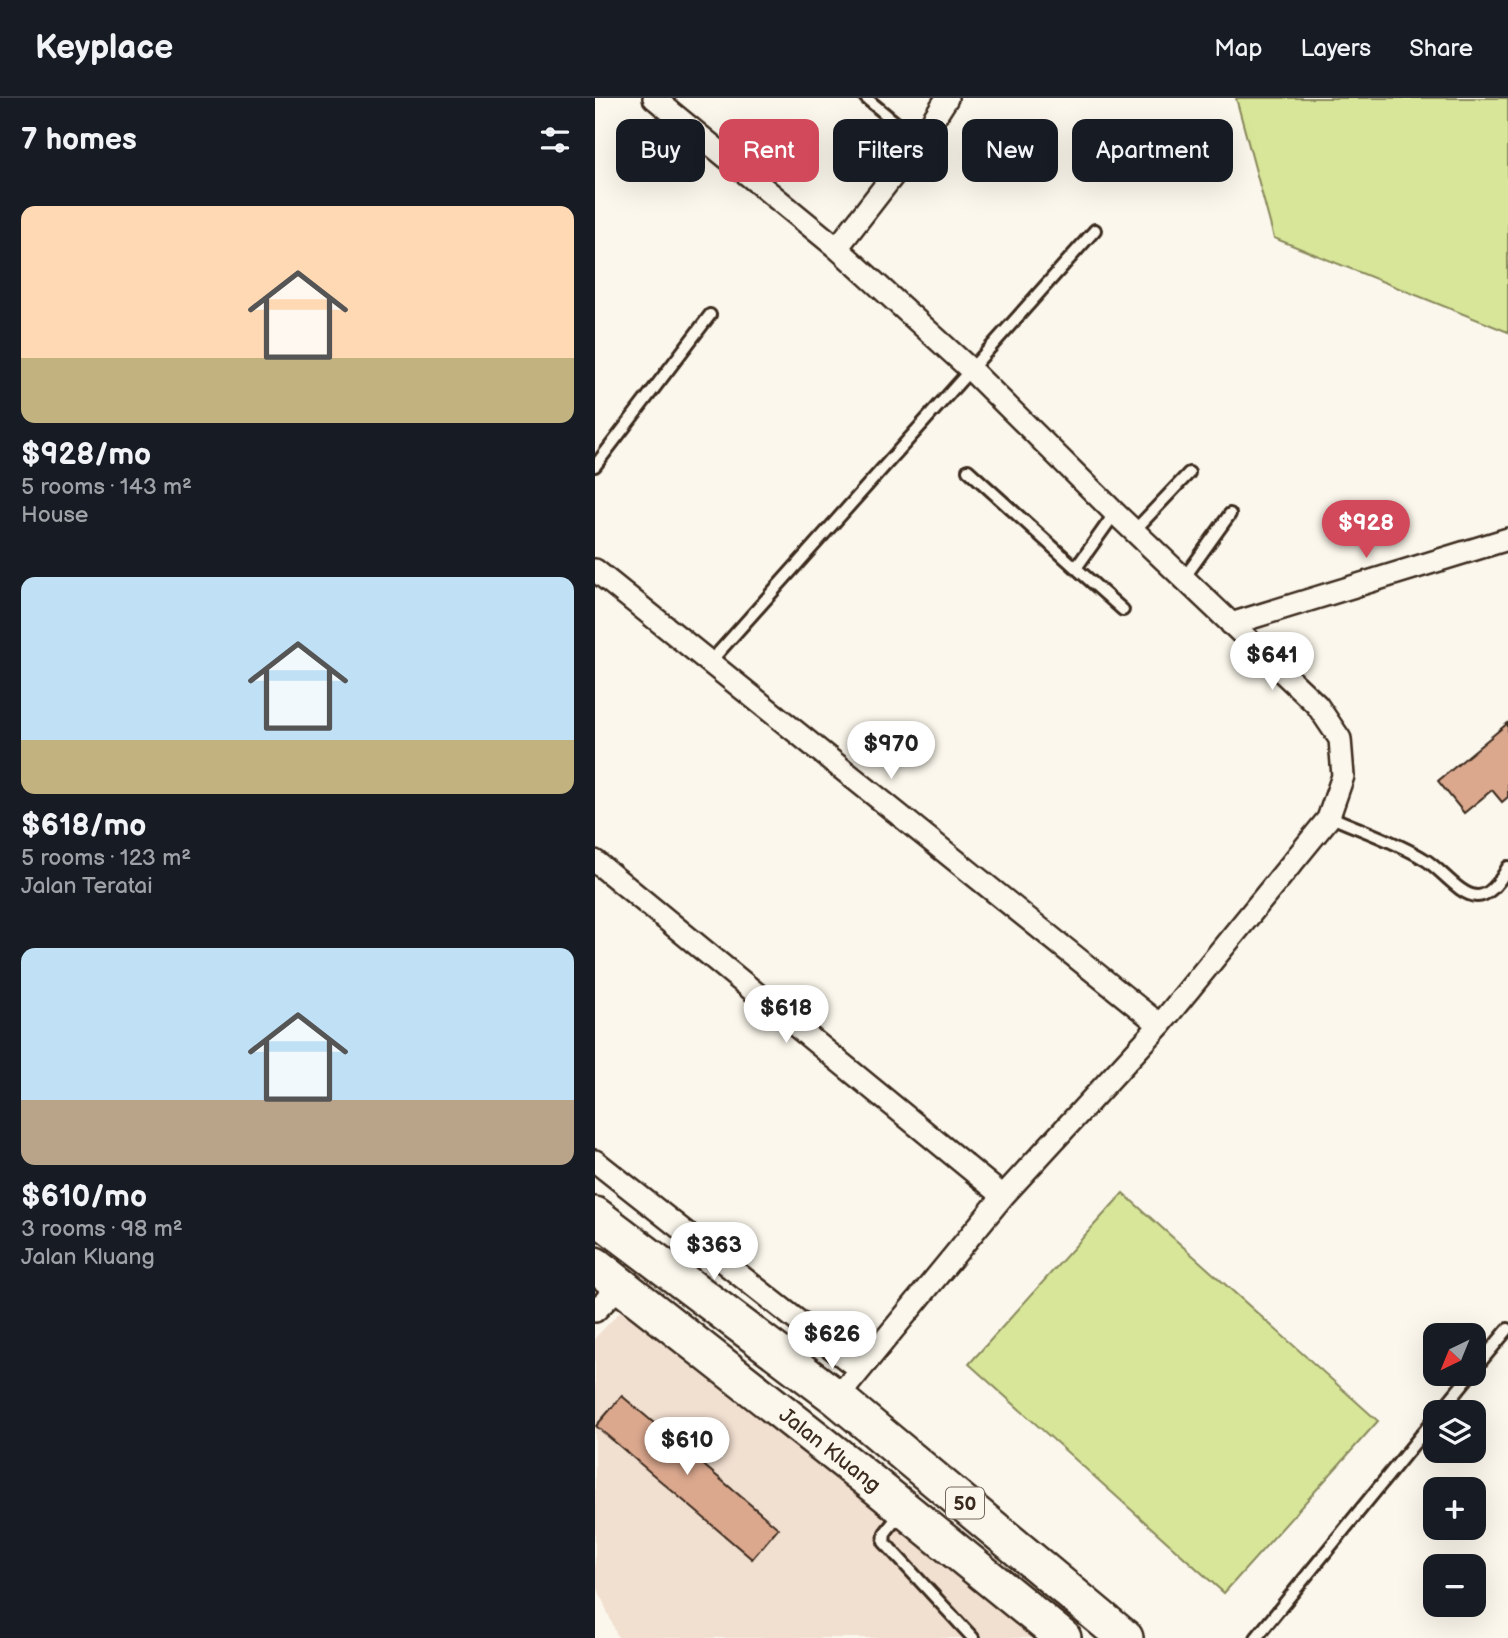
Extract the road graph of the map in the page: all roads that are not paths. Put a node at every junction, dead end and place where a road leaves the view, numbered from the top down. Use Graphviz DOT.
graph roads {
  1 [pos="654,98"];
  2 [pos="866,98"];
  3 [pos="947,98"];
  4 [pos="891,119"];
  5 [pos="934,119"];
  6 [pos="888,182"];
  7 [pos="1095,230"];
  8 [pos="837,248"];
  9 [pos="709,316"];
  10 [pos="971,370"];
  11 [pos="595,466"];
  12 [pos="968,470"];
  13 [pos="1189,473"];
  14 [pos="1115,513"];
  15 [pos="1230,514"];
  16 [pos="1135,530"];
  17 [pos="1508,538"];
  18 [pos="1076,568"];
  19 [pos="595,570"];
  20 [pos="1184,578"];
  21 [pos="1123,610"];
  22 [pos="1231,624"];
  23 [pos="709,662"];
  24 [pos="1329,816"];
  25 [pos="595,861"];
  26 [pos="1508,867"];
  27 [pos="1160,1025"];
  28 [pos="595,1161"];
  29 [pos="1003,1196"];
  30 [pos="595,1214"];
  31 [pos="608,1276"];
  32 [pos="595,1311"];
  33 [pos="1508,1329"];
  34 [pos="1486,1355"];
  35 [pos="860,1370"];
  36 [pos="1461,1386"];
  37 [pos="837,1398"];
  38 [pos="1450,1400"];
  39 [pos="1423,1433"];
  40 [pos="871,1482"];
  41 [pos="904,1509"];
  42 [pos="973,1638"];
  43 [pos="1063,1638"];
  44 [pos="1125,1638"];
  45 [pos="1256,1638"];
  1 -- 8 [label="street"];
  2 -- 4 [label="lane"];
  3 -- 5 [label="street"];
  6 -- 8 [label="street"];
  7 -- 10 [label="lane"];
  8 -- 10 [label="street"];
  9 -- 11 [label="lane"];
  10 -- 14 [label="street"];
  10 -- 23 [label="lane"];
  12 -- 18 [label="lane"];
  13 -- 16 [label="lane"];
  14 -- 16 [label="street"];
  14 -- 18 [label="lane"];
  15 -- 20 [label="lane"];
  16 -- 20 [label="street"];
  17 -- 22 [label="street"];
  18 -- 21 [label="lane"];
  19 -- 23 [label="street"];
  20 -- 22 [label="street"];
  22 -- 24 [label="street"];
  23 -- 27 [label="street"];
  24 -- 26 [label="lane"];
  24 -- 27 [label="street"];
  25 -- 29 [label="street"];
  27 -- 29 [label="street"];
  28 -- 35 [label="street"];
  29 -- 35 [label="street"];
  30 -- 37 [label="highway, Jalan Kluang / 50"];
  31 -- 32 [label="street"];
  31 -- 40 [label="highway, Jalan Kluang / 50"];
  33 -- 34 [label="lane"];
  35 -- 37 [label="street"];
  36 -- 38 [label="lane"];
  37 -- 40 [label="highway"];
  37 -- 44 [label="highway, Jalan Kluang / 50"];
  39 -- 45 [label="lane"];
  40 -- 41 [label="highway, Jalan Kluang / 50"];
  41 -- 42 [label="lane"];
  41 -- 43 [label="highway, Jalan Kluang / 50"];
}
